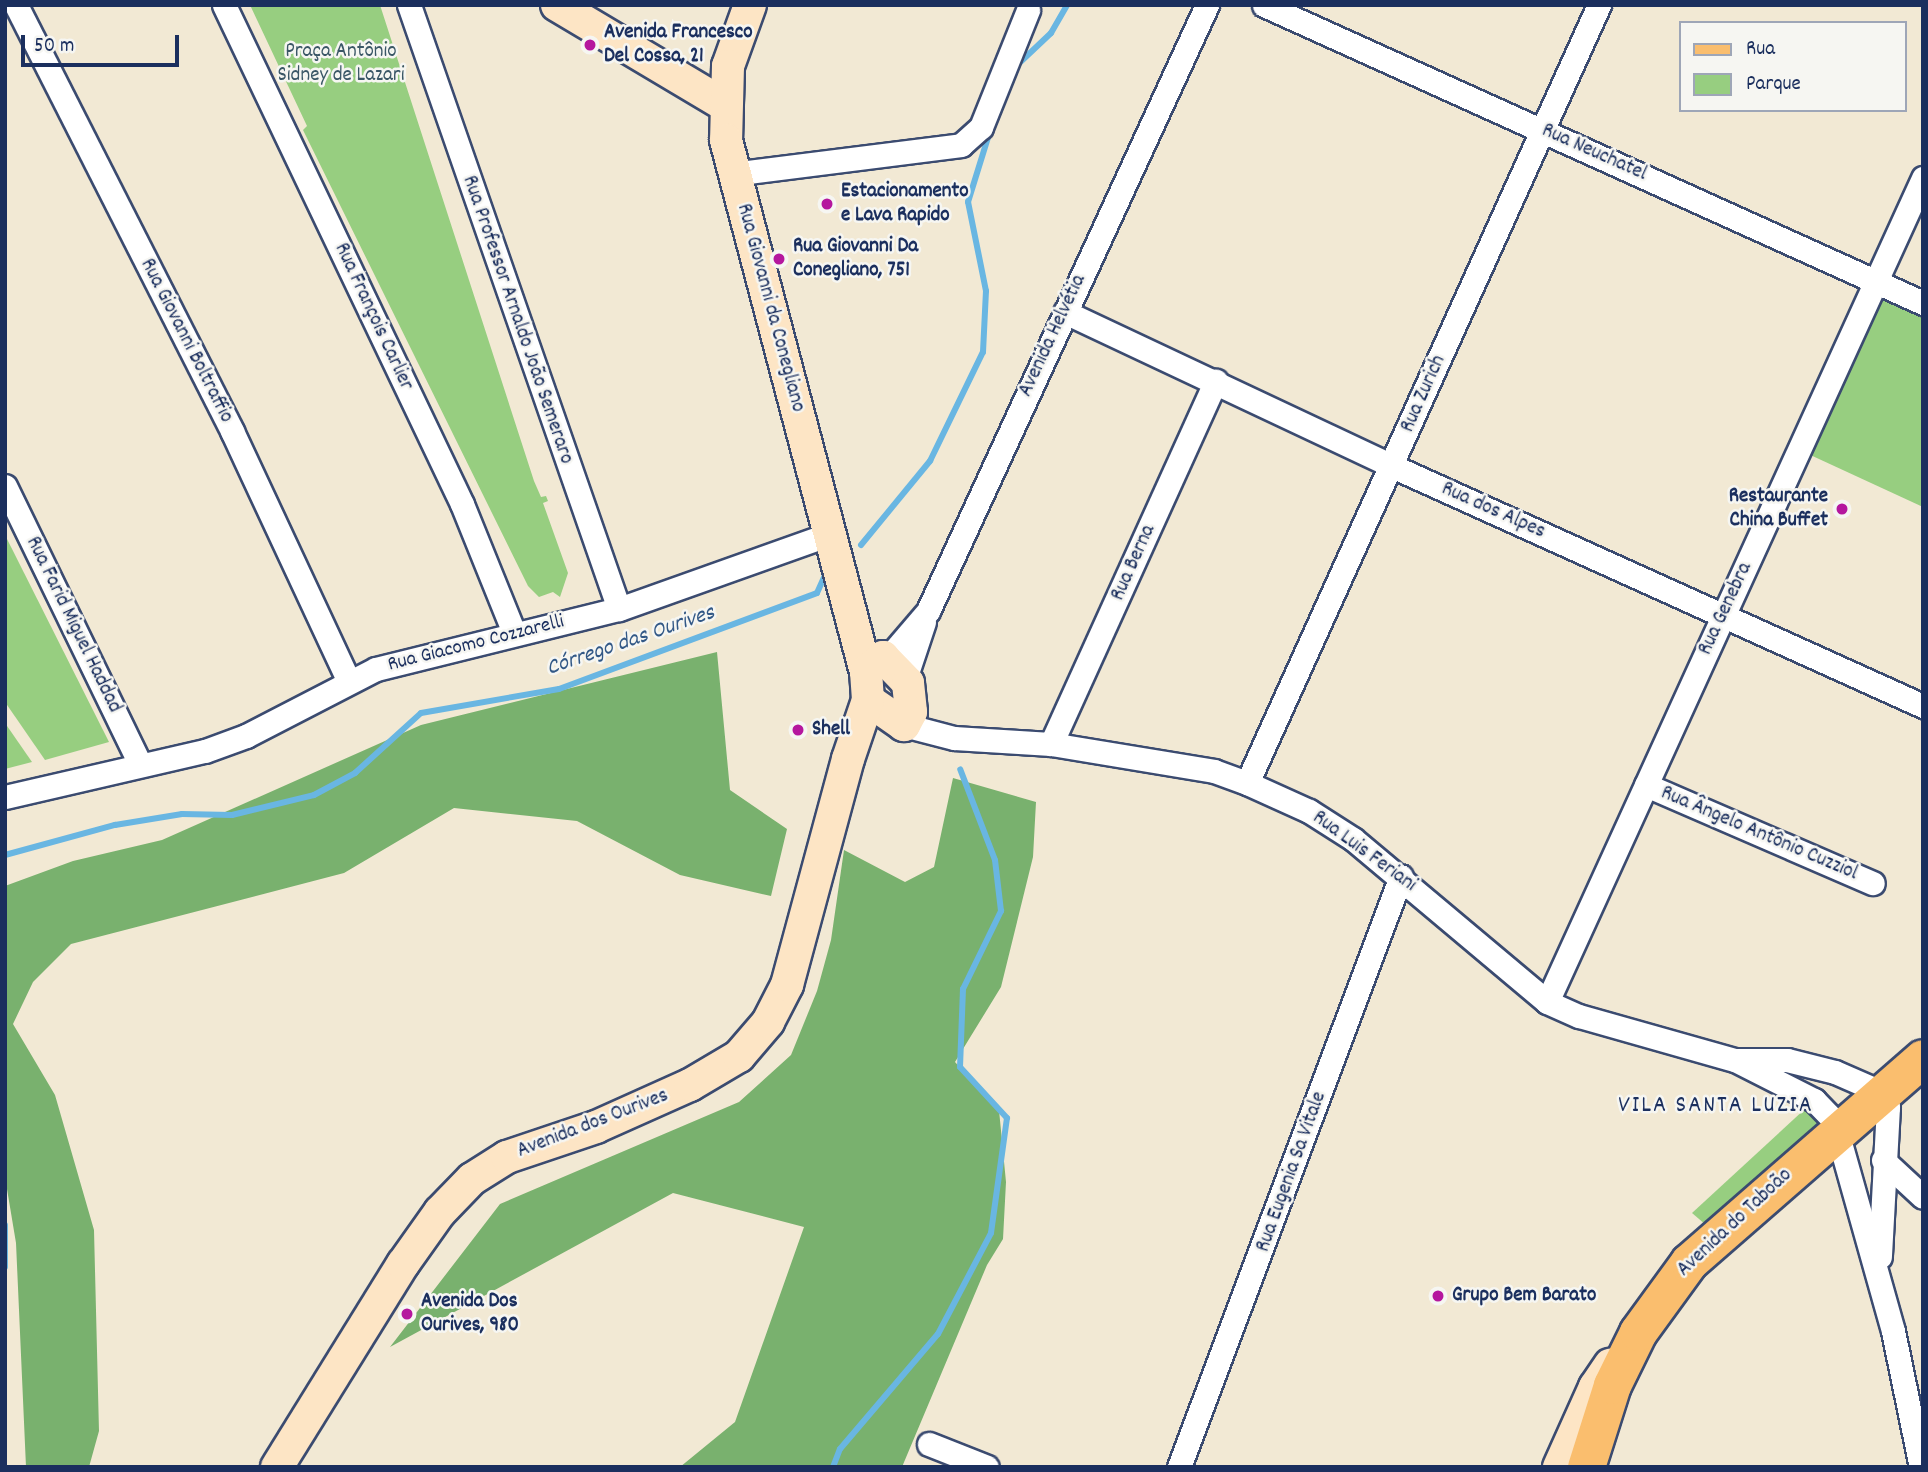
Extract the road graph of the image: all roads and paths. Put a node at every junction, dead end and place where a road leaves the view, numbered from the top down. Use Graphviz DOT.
graph roads {
  1 [pos="16,5"];
  2 [pos="224,5"];
  3 [pos="409,5"];
  4 [pos="422,5"];
  5 [pos="557,5"];
  6 [pos="750,5"];
  7 [pos="1207,5"];
  8 [pos="1264,5"];
  9 [pos="1599,5"];
  10 [pos="1028,10"];
  11 [pos="415,31"];
  12 [pos="725,105"];
  13 [pos="1542,129"];
  14 [pos="732,174"];
  15 [pos="1923,178"];
  16 [pos="1875,281"];
  17 [pos="1923,303"];
  18 [pos="1065,312"];
  19 [pos="1216,382"];
  20 [pos="1392,466"];
  21 [pos="5,486"];
  22 [pos="832,533"];
  23 [pos="619,609"];
  24 [pos="1723,615"];
  25 [pos="514,633"];
  26 [pos="348,680"];
  27 [pos="889,689"];
  28 [pos="1923,706"];
  29 [pos="1051,744"];
  30 [pos="141,764"];
  31 [pos="1247,783"];
  32 [pos="1646,785"];
  33 [pos="5,797"];
  34 [pos="1401,876"];
  35 [pos="1873,883"];
  36 [pos="1547,1002"];
  37 [pos="1735,1060"];
  38 [pos="1922,1065"];
  39 [pos="1884,1100"];
  40 [pos="1839,1139"];
  41 [pos="1883,1160"];
  42 [pos="1923,1197"];
  43 [pos="1880,1279"];
  44 [pos="1638,1332"];
  45 [pos="929,1444"];
  46 [pos="277,1467"];
  47 [pos="987,1467"];
  48 [pos="1180,1467"];
  49 [pos="1559,1467"];
  50 [pos="1586,1467"];
  51 [pos="1607,1467"];
  52 [pos="1921,1467"];
  1 -- 26 [label="street, Rua Giovanni Boltraffio"];
  2 -- 25 [label="street, Rua François Carlier"];
  3 -- 11 [label="street, Rua Professor Arnaldo João Semeraro"];
  4 -- 11 [label="street"];
  5 -- 12 [label="main road"];
  6 -- 12 [label="main road, Rua Giovanni da Conegliano"];
  7 -- 18 [label="street, Avenida Helvétia"];
  8 -- 13 [label="street, Rua Neuchatel"];
  9 -- 13 [label="street, Rua Zurich"];
  10 -- 14 [label="street"];
  11 -- 23 [label="street, Rua Professor Arnaldo João Semeraro"];
  12 -- 14 [label="main road, Rua Giovanni da Conegliano"];
  13 -- 16 [label="street, Rua Neuchatel"];
  13 -- 20 [label="street, Rua Zurich"];
  14 -- 22 [label="main road, Rua Giovanni da Conegliano"];
  15 -- 16 [label="street, Rua Genebra"];
  16 -- 17 [label="street, Rua Neuchatel"];
  16 -- 24 [label="street, Rua Genebra"];
  18 -- 19 [label="street, Rua dos Alpes"];
  18 -- 27 [label="street, Avenida Helvétia"];
  19 -- 20 [label="street, Rua dos Alpes"];
  19 -- 29 [label="street, Rua Berna"];
  20 -- 24 [label="street, Rua dos Alpes"];
  20 -- 31 [label="street, Rua Zurich"];
  21 -- 30 [label="street, Rua Farid Miguel Haddad"];
  22 -- 23 [label="street, Rua Giacomo Cozzarelli"];
  22 -- 27 [label="main road, Rua Giovanni da Conegliano"];
  23 -- 25 [label="street, Rua Giacomo Cozzarelli"];
  24 -- 28 [label="street, Rua dos Alpes"];
  24 -- 32 [label="street, Rua Genebra"];
  25 -- 26 [label="street, Rua Giacomo Cozzarelli"];
  26 -- 30 [label="street, Rua Giacomo Cozzarelli"];
  27 -- 29 [label="street, Rua Luis Feriani"];
  27 -- 46 [label="main road, Avenida dos Ourives"];
  29 -- 31 [label="street, Rua Luis Feriani"];
  30 -- 33 [label="street, Rua Giacomo Cozzarelli"];
  31 -- 34 [label="street, Rua Luis Feriani"];
  32 -- 35 [label="street, Rua Ângelo Antônio Cuzziol"];
  32 -- 36 [label="street, Rua Genebra"];
  34 -- 36 [label="street, Rua Luis Feriani"];
  34 -- 48 [label="street, Rua Eugenia Sa Vitale"];
  36 -- 37 [label="street, Rua Luis Feriani"];
  37 -- 39 [label="street, Rua Luis Feriani"];
  37 -- 40 [label="street, Rua Luis Feriani"];
  38 -- 39 [label="main road, Avenida do Taboão"];
  39 -- 40 [label="main road, Avenida do Taboão"];
  39 -- 41 [label="street"];
  40 -- 43 [label="street, Rua Luis Feriani"];
  40 -- 44 [label="main road, Avenida do Taboão"];
  40 -- 51 [label="main road, Avenida do Taboão"];
  41 -- 42 [label="street"];
  41 -- 43 [label="street"];
  43 -- 52 [label="street"];
  44 -- 49 [label="main road"];
  44 -- 50 [label="main road, Avenida do Taboão"];
  45 -- 47 [label="street"];
}
